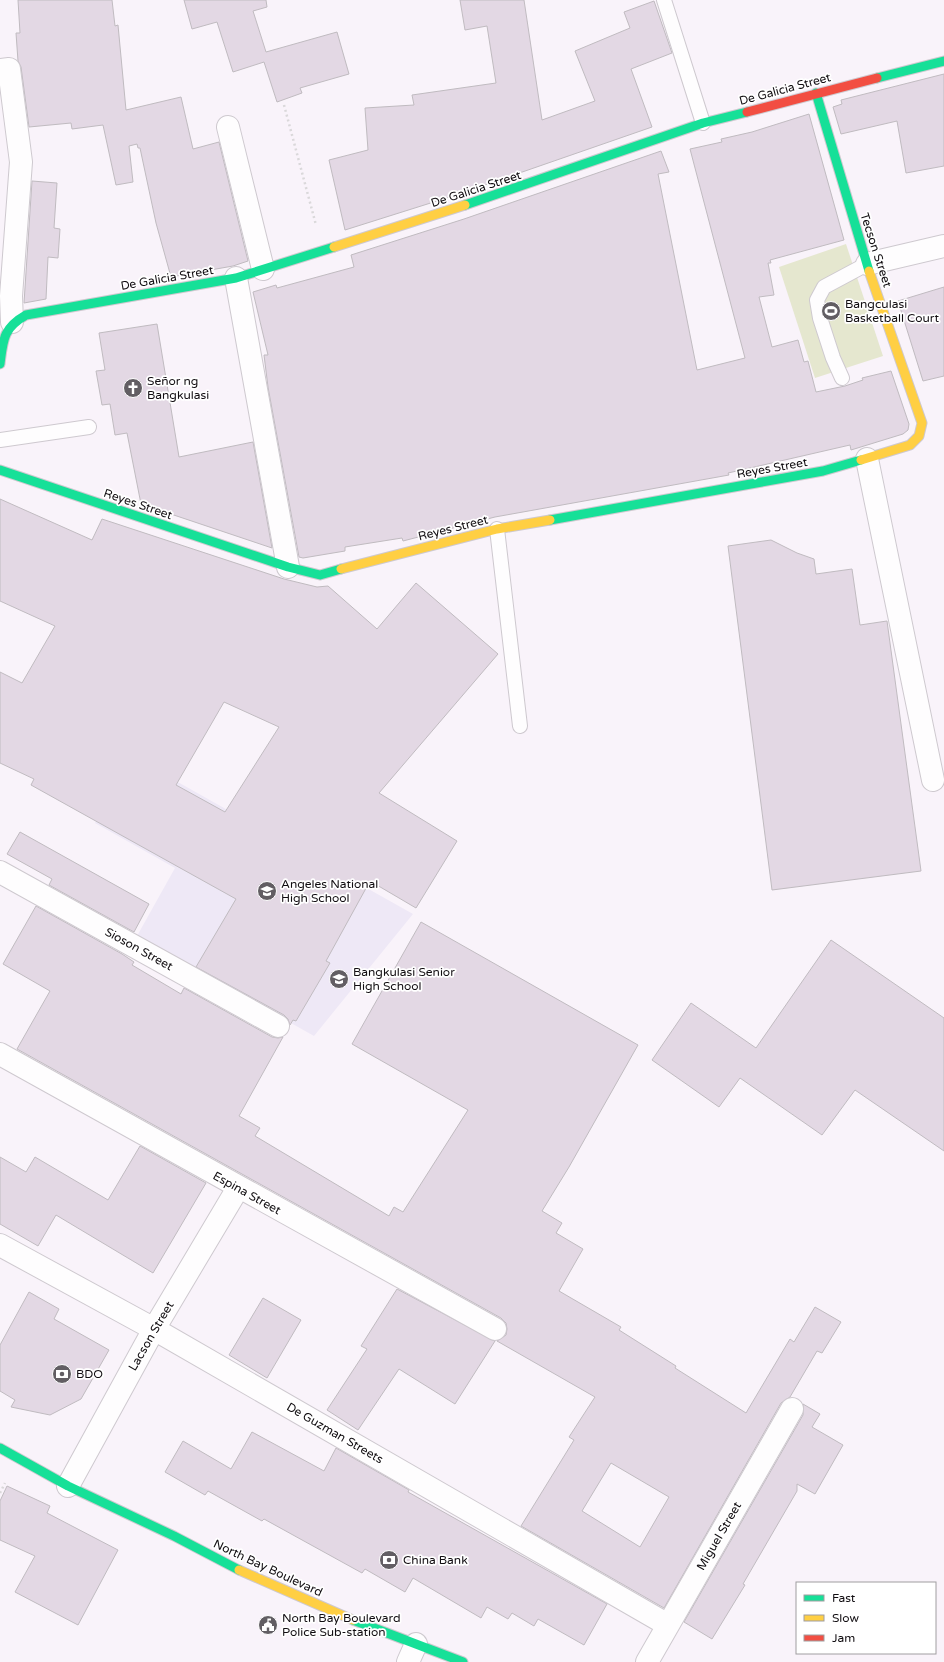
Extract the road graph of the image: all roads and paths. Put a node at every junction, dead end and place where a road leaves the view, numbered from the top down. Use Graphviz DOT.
graph roads {
  1 [pos="664,0"];
  2 [pos="944,62"];
  3 [pos="0,70"];
  4 [pos="816,93"];
  5 [pos="284,105"];
  6 [pos="703,123"];
  7 [pos="228,127"];
  8 [pos="944,246"];
  9 [pos="322,250"];
  10 [pos="867,264"];
  11 [pos="263,269"];
  12 [pos="236,278"];
  13 [pos="12,322"];
  14 [pos="0,364"];
  15 [pos="842,378"];
  16 [pos="89,427"];
  17 [pos="919,436"];
  18 [pos="0,440"];
  19 [pos="867,459"];
  20 [pos="0,470"];
  21 [pos="497,529"];
  22 [pos="288,567"];
  23 [pos="520,726"];
  24 [pos="933,780"];
  25 [pos="0,872"];
  26 [pos="278,1026"];
  27 [pos="0,1054"];
  28 [pos="238,1188"];
  29 [pos="0,1245"];
  30 [pos="154,1329"];
  31 [pos="495,1329"];
  32 [pos="792,1409"];
  33 [pos="0,1448"];
  34 [pos="68,1486"];
  35 [pos="668,1625"];
  36 [pos="412,1653"];
  37 [pos="463,1662"];
  38 [pos="647,1662"];
  1 -- 6 [label="lane"];
  2 -- 4 [label="street, De Galicia Street"];
  3 -- 13 [label="street"];
  4 -- 6 [label="street, De Galicia Street"];
  4 -- 10 [label="street, Tecson Street"];
  5 -- 9 [label="path"];
  6 -- 9 [label="street, De Galicia Street"];
  7 -- 11 [label="street"];
  8 -- 10 [label="street"];
  9 -- 11 [label="street, De Galicia Street"];
  10 -- 15 [label="lane"];
  10 -- 17 [label="street, Tecson Street"];
  11 -- 12 [label="street, De Galicia Street"];
  12 -- 13 [label="street, De Galicia Street"];
  12 -- 22 [label="street"];
  13 -- 14 [label="street"];
  16 -- 18 [label="lane"];
  17 -- 19 [label="street, Reyes Street"];
  19 -- 21 [label="street, Reyes Street"];
  19 -- 24 [label="street"];
  20 -- 22 [label="street, Reyes Street"];
  21 -- 22 [label="street, Reyes Street"];
  21 -- 23 [label="lane"];
  25 -- 26 [label="street, Sioson Street"];
  27 -- 28 [label="street, Espina Street"];
  28 -- 30 [label="street, Lacson Street"];
  28 -- 31 [label="street, Espina Street"];
  29 -- 30 [label="street, De Guzman Streets"];
  30 -- 34 [label="street, Lacson Street"];
  30 -- 35 [label="street, De Guzman Streets"];
  32 -- 35 [label="street, Miguel Street"];
  33 -- 34 [label="street, North Bay Boulevard"];
  34 -- 36 [label="street, North Bay Boulevard"];
  35 -- 38 [label="street, Miguel Street"];
  36 -- 37 [label="street, North Bay Boulevard"];
}
